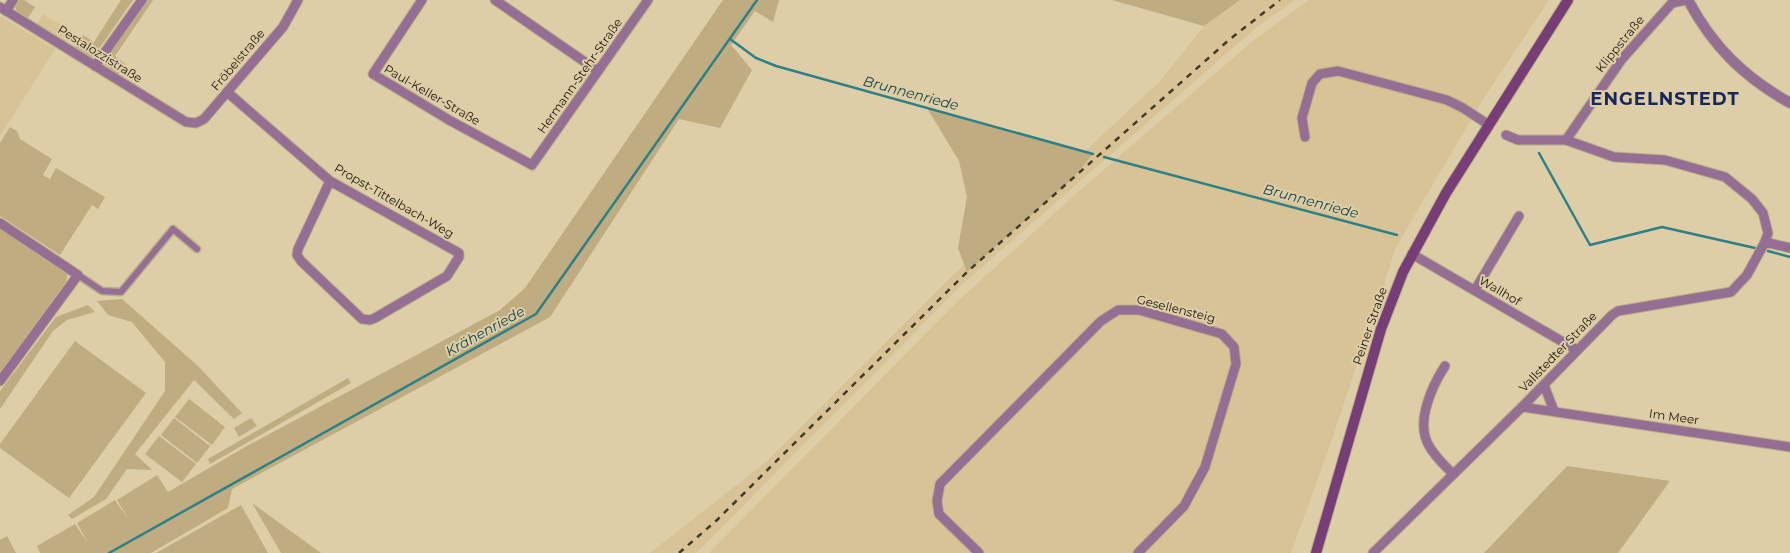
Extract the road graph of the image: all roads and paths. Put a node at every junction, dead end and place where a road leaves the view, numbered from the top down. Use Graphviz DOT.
graph roads {
  1 [pos="13,0"];
  2 [pos="142,0"];
  3 [pos="298,0"];
  4 [pos="422,0"];
  5 [pos="495,0"];
  6 [pos="648,0"];
  7 [pos="1568,0"];
  8 [pos="1688,0"];
  9 [pos="3,9"];
  10 [pos="95,66"];
  11 [pos="598,71"];
  12 [pos="227,92"];
  13 [pos="1790,103"];
  14 [pos="186,122"];
  15 [pos="1489,125"];
  16 [pos="1506,135"];
  17 [pos="1305,137"];
  18 [pos="1566,140"];
  19 [pos="532,165"];
  20 [pos="330,181"];
  21 [pos="1518,216"];
  22 [pos="0,223"];
  23 [pos="1765,242"];
  24 [pos="1790,248"];
  25 [pos="198,249"];
  26 [pos="1412,254"];
  27 [pos="78,275"];
  28 [pos="1475,290"];
  29 [pos="1575,350"];
  30 [pos="1444,366"];
  31 [pos="0,381"];
  32 [pos="1544,385"];
  33 [pos="1522,407"];
  34 [pos="1554,411"];
  35 [pos="1790,446"];
  36 [pos="1453,474"];
  37 [pos="979,553"];
  38 [pos="1138,553"];
  39 [pos="1316,553"];
  40 [pos="1372,553"];
  1 -- 9 [label="street"];
  2 -- 10 [label="street"];
  3 -- 12 [label="street, Fröbelstraße"];
  4 -- 19 [label="street, Paul-Keller-Straße"];
  5 -- 11 [label="street"];
  6 -- 11 [label="street, Hermann-Stehr-Straße"];
  7 -- 15 [label="main road, Peiner Straße"];
  8 -- 13 [label="street"];
  8 -- 18 [label="street, Klippstraße"];
  9 -- 10 [label="street, Pestalozzistraße"];
  10 -- 14 [label="street, Pestalozzistraße"];
  11 -- 19 [label="street, Hermann-Stehr-Straße"];
  12 -- 14 [label="street, Fröbelstraße"];
  12 -- 20 [label="street, Propst-Tittelbach-Weg"];
  15 -- 17 [label="street"];
  15 -- 26 [label="main road, Peiner Straße"];
  16 -- 18 [label="street"];
  18 -- 23 [label="street"];
  20 -- 20 [label="street, Propst-Tittelbach-Weg"];
  21 -- 28 [label="street"];
  22 -- 27 [label="street"];
  23 -- 24 [label="street"];
  23 -- 29 [label="street, Vallstedter Straße"];
  25 -- 27 [label="street"];
  26 -- 28 [label="street, Wallhof"];
  26 -- 39 [label="main road, Peiner Straße"];
  27 -- 31 [label="street"];
  28 -- 29 [label="street, Wallhof"];
  29 -- 32 [label="street, Vallstedter Straße"];
  30 -- 36 [label="street"];
  32 -- 33 [label="street, Vallstedter Straße"];
  32 -- 34 [label="street"];
  33 -- 34 [label="street, Im Meer"];
  33 -- 36 [label="street, Vallstedter Straße"];
  34 -- 35 [label="street, Im Meer"];
  36 -- 40 [label="street, Vallstedter Straße"];
  37 -- 38 [label="street, Gesellensteig"];
}
